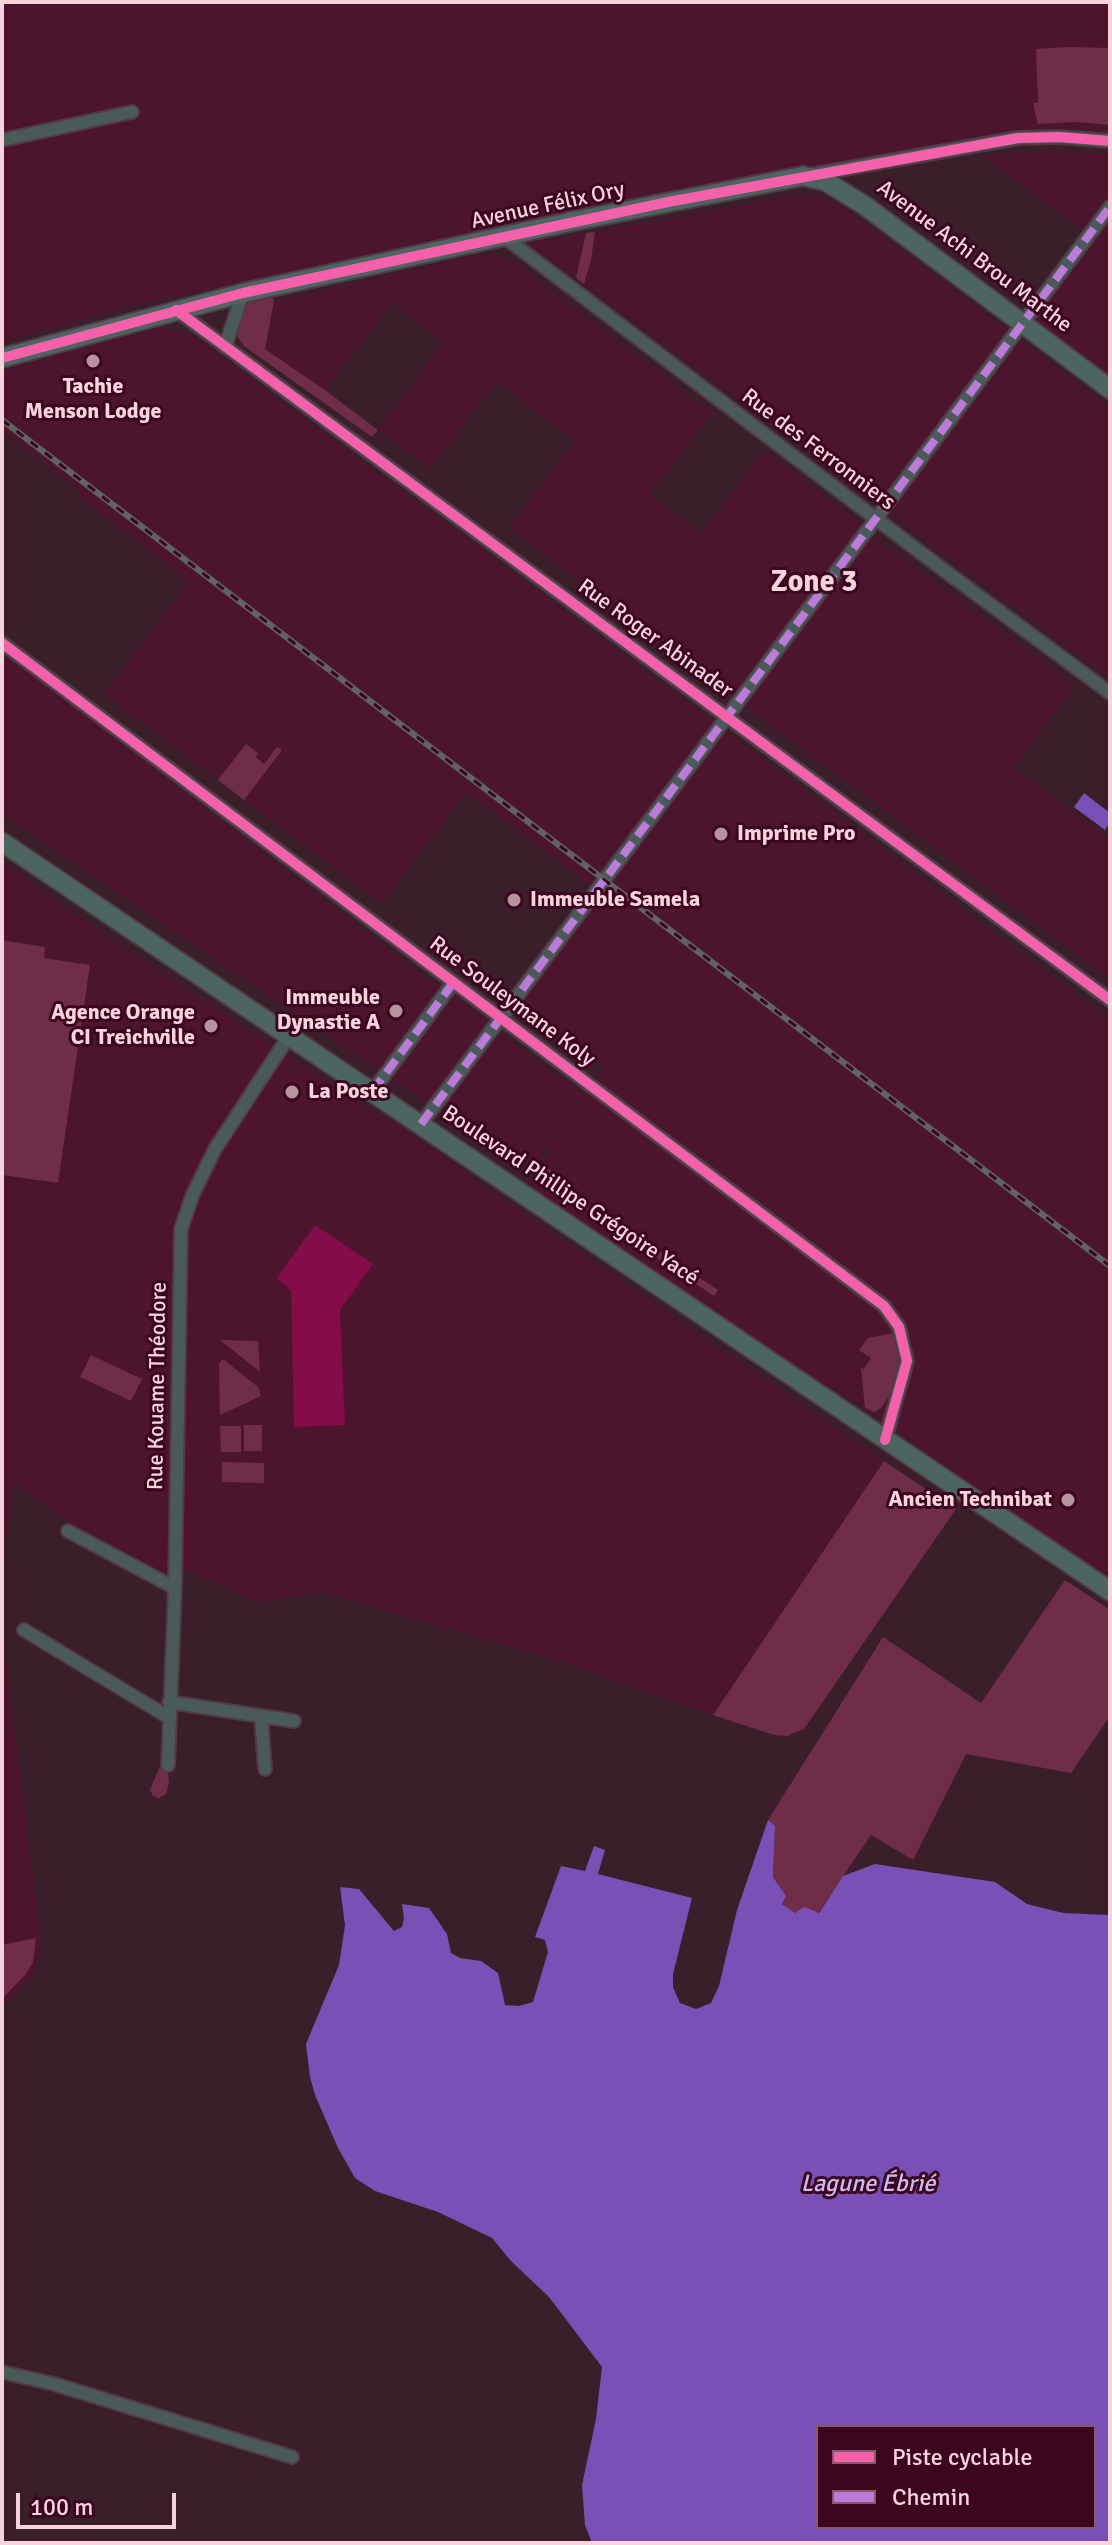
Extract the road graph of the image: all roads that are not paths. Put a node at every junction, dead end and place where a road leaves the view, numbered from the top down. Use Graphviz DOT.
graph roads {
  1 [pos="132,112"];
  2 [pos="2,140"];
  3 [pos="1110,141"];
  4 [pos="803,176"];
  5 [pos="1110,207"];
  6 [pos="503,236"];
  7 [pos="243,293"];
  8 [pos="176,310"];
  9 [pos="1023,324"];
  10 [pos="225,347"];
  11 [pos="6,354"];
  12 [pos="1110,389"];
  13 [pos="877,519"];
  14 [pos="2,643"];
  15 [pos="1110,693"];
  16 [pos="727,718"];
  17 [pos="2,842"];
  18 [pos="453,983"];
  19 [pos="1110,1000"];
  20 [pos="500,1018"];
  21 [pos="289,1036"];
  22 [pos="372,1092"];
  23 [pos="421,1124"];
  24 [pos="885,1440"];
  25 [pos="68,1531"];
  26 [pos="175,1588"];
  27 [pos="1110,1591"];
  28 [pos="24,1630"];
  29 [pos="169,1702"];
  30 [pos="261,1716"];
  31 [pos="168,1717"];
  32 [pos="294,1721"];
  33 [pos="168,1765"];
  34 [pos="265,1769"];
  35 [pos="2,2372"];
  36 [pos="292,2457"];
  1 -- 2 [label="street"];
  3 -- 4 [label="street, Avenue Félix Ory"];
  4 -- 6 [label="main road, Avenue Félix Ory"];
  4 -- 9 [label="main road, Avenue Achi Brou Marthe"];
  5 -- 9 [label="street"];
  6 -- 7 [label="main road, Avenue Félix Ory"];
  6 -- 13 [label="street, Rue des Ferronniers"];
  7 -- 8 [label="main road, Avenue Félix Ory"];
  7 -- 10 [label="street"];
  8 -- 10 [label="street, Rue Roger Abinader"];
  8 -- 11 [label="main road, Avenue Félix Ory"];
  9 -- 12 [label="main road, Avenue Achi Brou Marthe"];
  9 -- 13 [label="street"];
  10 -- 16 [label="street, Rue Roger Abinader"];
  13 -- 15 [label="street, Rue des Ferronniers"];
  13 -- 16 [label="street"];
  14 -- 18 [label="street, Rue Souleymane Koly"];
  16 -- 19 [label="street, Rue Roger Abinader"];
  16 -- 20 [label="street"];
  17 -- 21 [label="main road, Boulevard Phillipe Grégoire Yacé"];
  18 -- 20 [label="street, Rue Souleymane Koly"];
  18 -- 22 [label="street"];
  20 -- 23 [label="street"];
  20 -- 24 [label="street, Rue Souleymane Koly"];
  21 -- 22 [label="main road, Boulevard Phillipe Grégoire Yacé"];
  21 -- 26 [label="street, Rue Kouame Théodore"];
  22 -- 23 [label="main road, Boulevard Phillipe Grégoire Yacé"];
  23 -- 24 [label="main road, Boulevard Phillipe Grégoire Yacé"];
  24 -- 27 [label="main road, Boulevard Phillipe Grégoire Yacé"];
  25 -- 26 [label="street"];
  26 -- 29 [label="street, Rue Kouame Théodore"];
  28 -- 31 [label="street"];
  29 -- 30 [label="street"];
  29 -- 31 [label="street, Rue Kouame Théodore"];
  30 -- 32 [label="street"];
  30 -- 34 [label="street"];
  31 -- 33 [label="street, Rue Kouame Théodore"];
  35 -- 36 [label="street"];
}
